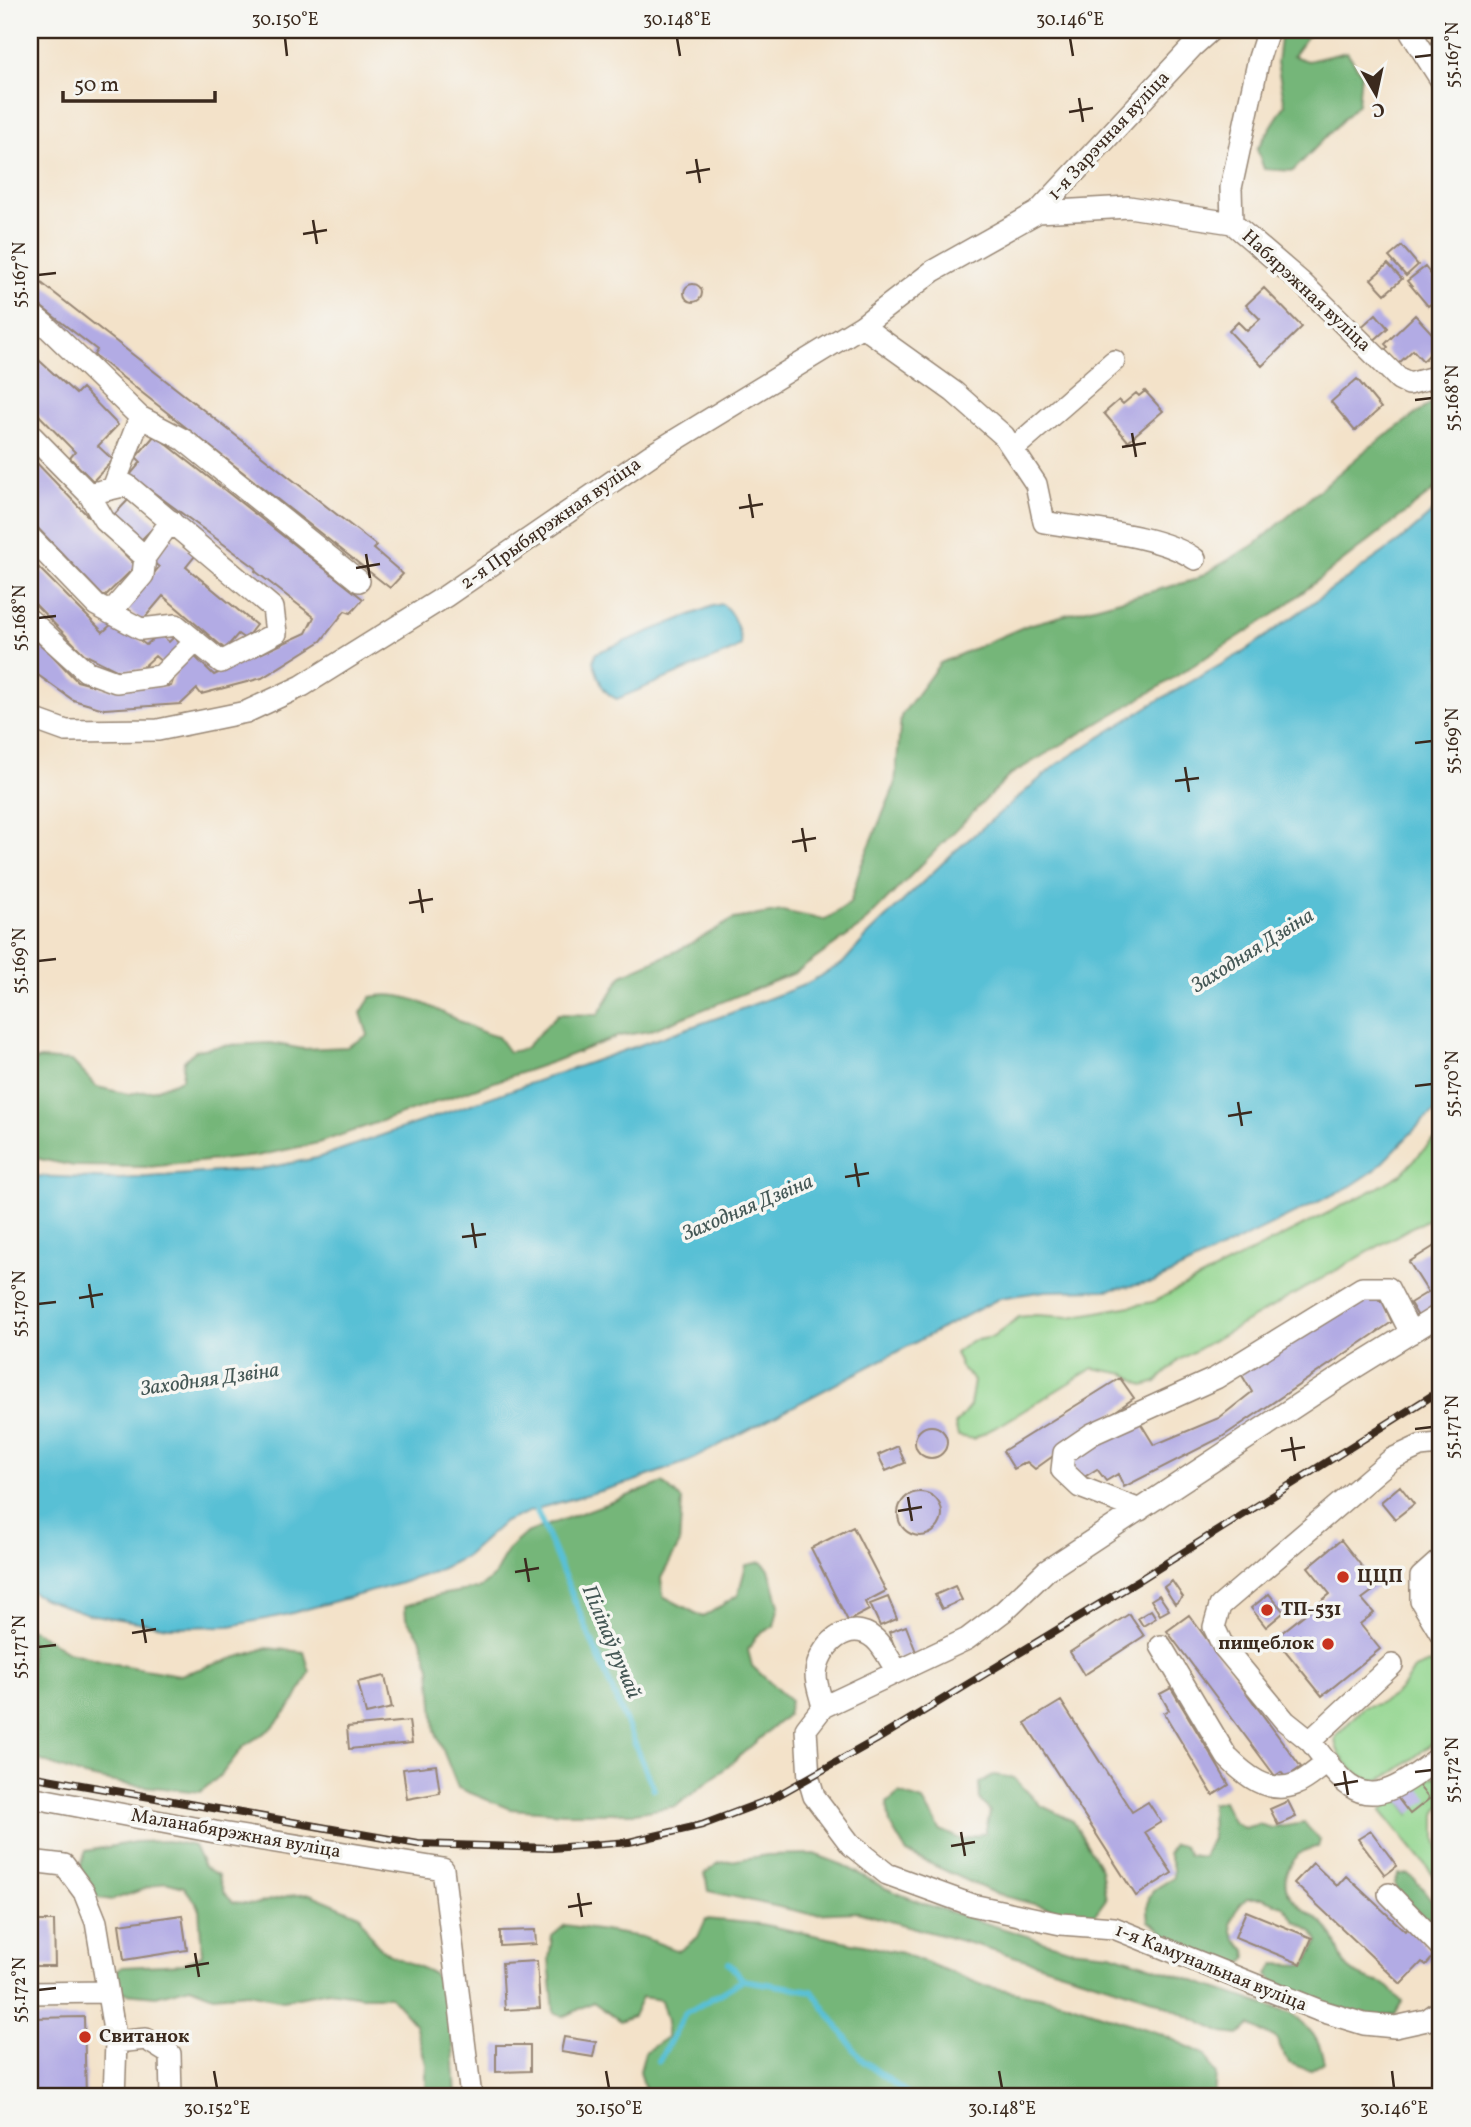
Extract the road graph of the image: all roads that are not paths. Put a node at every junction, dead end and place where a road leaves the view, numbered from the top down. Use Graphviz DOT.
graph roads {
  1 [pos="1211,30"];
  2 [pos="1268,30"];
  3 [pos="1412,31"];
  4 [pos="1441,80"];
  5 [pos="1038,212"];
  6 [pos="1232,223"];
  7 [pos="30,313"];
  8 [pos="862,326"];
  9 [pos="1114,361"];
  10 [pos="1441,375"];
  11 [pos="140,417"];
  12 [pos="30,434"];
  13 [pos="1013,449"];
  14 [pos="113,488"];
  15 [pos="89,494"];
  16 [pos="171,521"];
  17 [pos="30,537"];
  18 [pos="145,557"];
  19 [pos="1195,559"];
  20 [pos="359,581"];
  21 [pos="110,613"];
  22 [pos="30,620"];
  23 [pos="197,642"];
  24 [pos="30,718"];
  25 [pos="1441,1314"];
  26 [pos="1411,1333"];
  27 [pos="1439,1444"];
  28 [pos="1140,1510"];
  29 [pos="1441,1559"];
  30 [pos="1441,1634"];
  31 [pos="1161,1646"];
  32 [pos="1392,1665"];
  33 [pos="897,1671"];
  34 [pos="823,1707"];
  35 [pos="1310,1741"];
  36 [pos="1441,1756"];
  37 [pos="1328,1762"];
  38 [pos="30,1797"];
  39 [pos="30,1861"];
  40 [pos="1389,1894"];
  41 [pos="1441,1947"];
  42 [pos="107,1992"];
  43 [pos="30,1993"];
  44 [pos="1441,2010"];
  45 [pos="116,2042"];
  46 [pos="114,2097"];
  47 [pos="171,2097"];
  48 [pos="471,2097"];
  1 -- 5 [label="street, 1-я Зарэчная вуліца"];
  2 -- 6 [label="street, Набярэжная вуліца"];
  3 -- 4 [label="street"];
  5 -- 6 [label="street"];
  5 -- 8 [label="street, 2-я Прыбярэжная вуліца"];
  6 -- 10 [label="street, Набярэжная вуліца"];
  7 -- 11 [label="street"];
  8 -- 13 [label="street"];
  8 -- 24 [label="street, 2-я Прыбярэжная вуліца"];
  9 -- 13 [label="street"];
  11 -- 14 [label="street"];
  11 -- 20 [label="street"];
  12 -- 15 [label="street"];
  13 -- 19 [label="street"];
  14 -- 15 [label="street"];
  14 -- 16 [label="street"];
  15 -- 18 [label="street"];
  16 -- 18 [label="street"];
  16 -- 23 [label="street"];
  17 -- 21 [label="street"];
  18 -- 21 [label="street"];
  21 -- 23 [label="street"];
  22 -- 23 [label="street"];
  25 -- 26 [label="street"];
  26 -- 28 [label="street"];
  26 -- 28 [label="street"];
  27 -- 35 [label="street"];
  28 -- 33 [label="street"];
  29 -- 30 [label="street"];
  31 -- 37 [label="street"];
  32 -- 35 [label="street"];
  33 -- 34 [label="street"];
  33 -- 34 [label="street"];
  34 -- 44 [label="street, 1-я Камунальная вуліца"];
  35 -- 37 [label="street"];
  36 -- 37 [label="street"];
  38 -- 48 [label="street, Маланабярэжная вуліца"];
  39 -- 42 [label="street"];
  40 -- 41 [label="street"];
  42 -- 43 [label="street"];
  42 -- 45 [label="street"];
  45 -- 46 [label="street"];
  45 -- 47 [label="street"];
}
